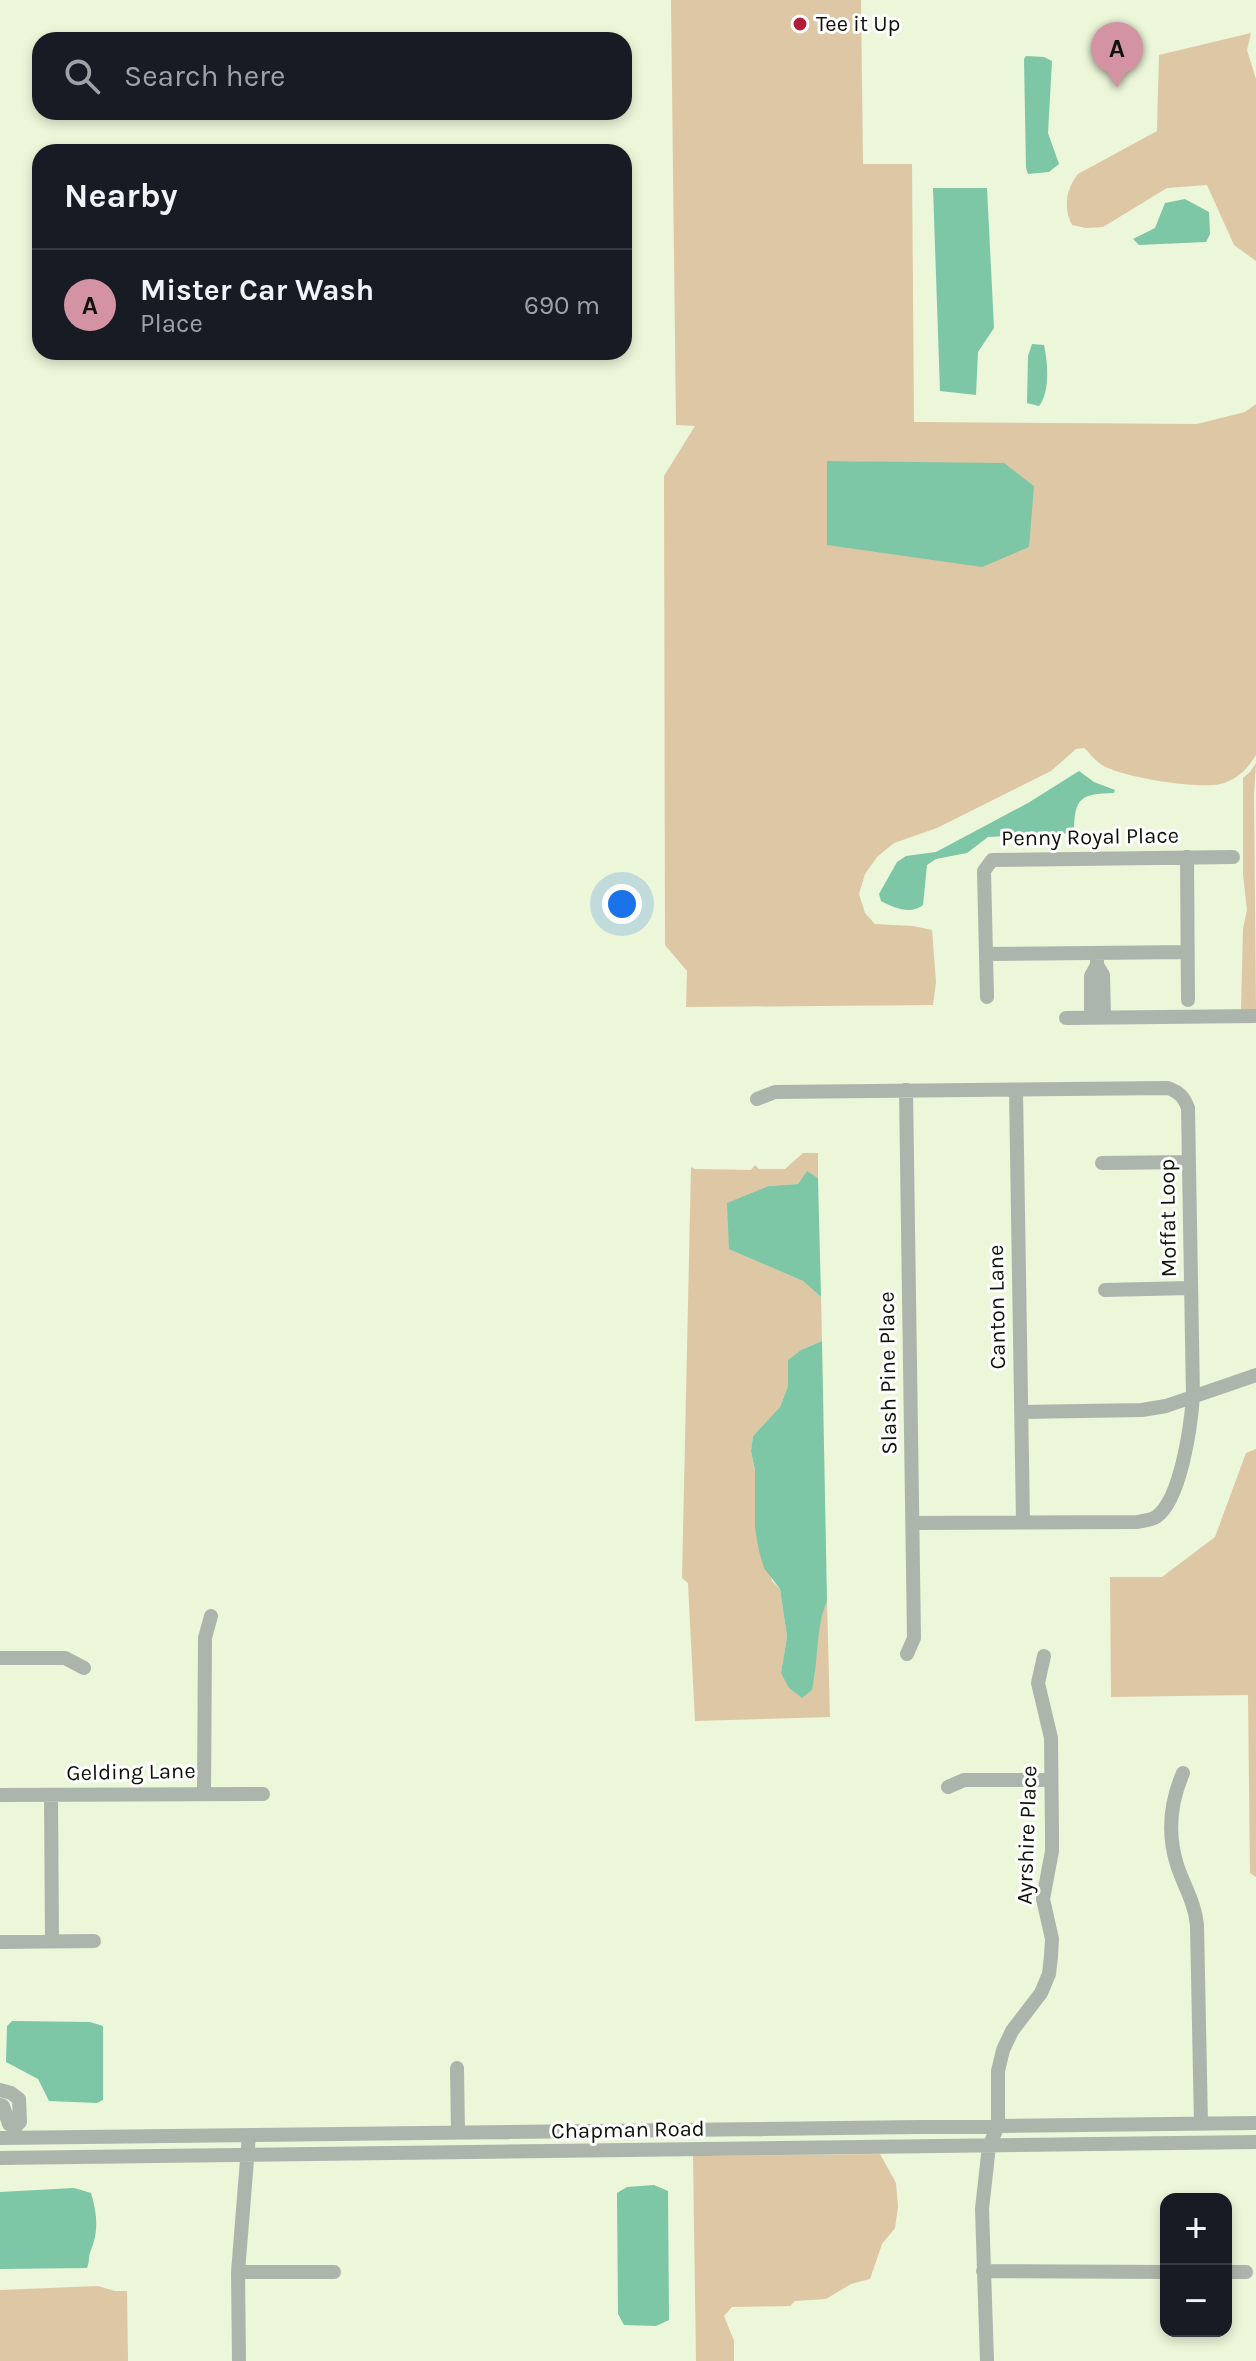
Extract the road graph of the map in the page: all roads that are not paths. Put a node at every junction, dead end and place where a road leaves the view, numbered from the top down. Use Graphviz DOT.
graph roads {
  1 [pos="1187,857"];
  2 [pos="1233,857"];
  3 [pos="1187,952"];
  4 [pos="986,954"];
  5 [pos="1097,959"];
  6 [pos="987,997"];
  7 [pos="1188,1000"];
  8 [pos="1256,1016"];
  9 [pos="1066,1018"];
  10 [pos="1098,1018"];
  11 [pos="906,1090"];
  12 [pos="1016,1090"];
  13 [pos="757,1099"];
  14 [pos="1189,1162"];
  15 [pos="1102,1163"];
  16 [pos="1190,1288"];
  17 [pos="1105,1290"];
  18 [pos="1256,1375"];
  19 [pos="1193,1396"];
  20 [pos="1021,1412"];
  21 [pos="1023,1522"];
  22 [pos="913,1523"];
  23 [pos="211,1616"];
  24 [pos="907,1654"];
  25 [pos="1044,1656"];
  26 [pos="0,1658"];
  27 [pos="84,1668"];
  28 [pos="1183,1773"];
  29 [pos="1051,1780"];
  30 [pos="948,1787"];
  31 [pos="204,1794"];
  32 [pos="263,1794"];
  33 [pos="0,1795"];
  34 [pos="51,1795"];
  35 [pos="52,1941"];
  36 [pos="94,1941"];
  37 [pos="0,1942"];
  38 [pos="457,2068"];
  39 [pos="0,2090"];
  40 [pos="19,2099"];
  41 [pos="1,2106"];
  42 [pos="1256,2123"];
  43 [pos="1201,2124"];
  44 [pos="998,2126"];
  45 [pos="616,2131"];
  46 [pos="458,2133"];
  47 [pos="10,2135"];
  48 [pos="249,2135"];
  49 [pos="1256,2142"];
  50 [pos="989,2146"];
  51 [pos="617,2152"];
  52 [pos="249,2157"];
  53 [pos="0,2158"];
  54 [pos="983,2271"];
  55 [pos="238,2272"];
  56 [pos="334,2272"];
  57 [pos="1160,2272"];
  58 [pos="1232,2272"];
  59 [pos="1246,2272"];
  60 [pos="239,2361"];
  61 [pos="987,2361"];
  1 -- 2 [label="street, Penny Royal Place"];
  1 -- 3 [label="street"];
  1 -- 4 [label="street, Penny Royal Place"];
  3 -- 5 [label="street"];
  3 -- 7 [label="street"];
  4 -- 5 [label="street"];
  4 -- 6 [label="street, Penny Royal Place"];
  5 -- 10 [label="street"];
  8 -- 10 [label="street"];
  9 -- 10 [label="street"];
  11 -- 12 [label="street, Moffat Loop"];
  11 -- 13 [label="street, Moffat Loop"];
  11 -- 22 [label="street, Slash Pine Place"];
  12 -- 14 [label="street, Moffat Loop"];
  12 -- 20 [label="street, Canton Lane"];
  14 -- 15 [label="street"];
  14 -- 16 [label="street, Moffat Loop"];
  16 -- 17 [label="street"];
  16 -- 19 [label="street, Moffat Loop"];
  18 -- 19 [label="street"];
  19 -- 20 [label="street"];
  19 -- 21 [label="street, Moffat Loop"];
  20 -- 21 [label="street, Canton Lane"];
  21 -- 22 [label="street, Moffat Loop"];
  22 -- 24 [label="street, Slash Pine Place"];
  23 -- 31 [label="street"];
  25 -- 29 [label="street, Ayrshire Place"];
  26 -- 27 [label="street"];
  28 -- 43 [label="street"];
  29 -- 30 [label="street"];
  29 -- 44 [label="street, Ayrshire Place"];
  31 -- 32 [label="street, Gelding Lane"];
  31 -- 34 [label="street, Gelding Lane"];
  33 -- 34 [label="street, Gelding Lane"];
  34 -- 35 [label="street"];
  35 -- 36 [label="street"];
  35 -- 37 [label="street"];
  38 -- 46 [label="street"];
  39 -- 40 [label="street"];
  40 -- 41 [label="street"];
  40 -- 47 [label="street"];
  41 -- 47 [label="street"];
  42 -- 43 [label="street, Chapman Road"];
  43 -- 44 [label="street, Chapman Road"];
  44 -- 45 [label="street, Chapman Road"];
  44 -- 50 [label="street, Ayrshire Place"];
  45 -- 46 [label="street, Chapman Road"];
  45 -- 51 [label="street"];
  46 -- 48 [label="street, Chapman Road"];
  47 -- 48 [label="street, Chapman Road"];
  48 -- 52 [label="street"];
  49 -- 50 [label="street, Chapman Road"];
  50 -- 51 [label="street, Chapman Road"];
  50 -- 54 [label="street, Ayrshire Place"];
  51 -- 52 [label="street, Chapman Road"];
  52 -- 53 [label="street, Chapman Road"];
  52 -- 55 [label="street"];
  54 -- 57 [label="street"];
  54 -- 61 [label="street, Ayrshire Place"];
  55 -- 56 [label="street"];
  55 -- 60 [label="street"];
  58 -- 59 [label="street"];
}
